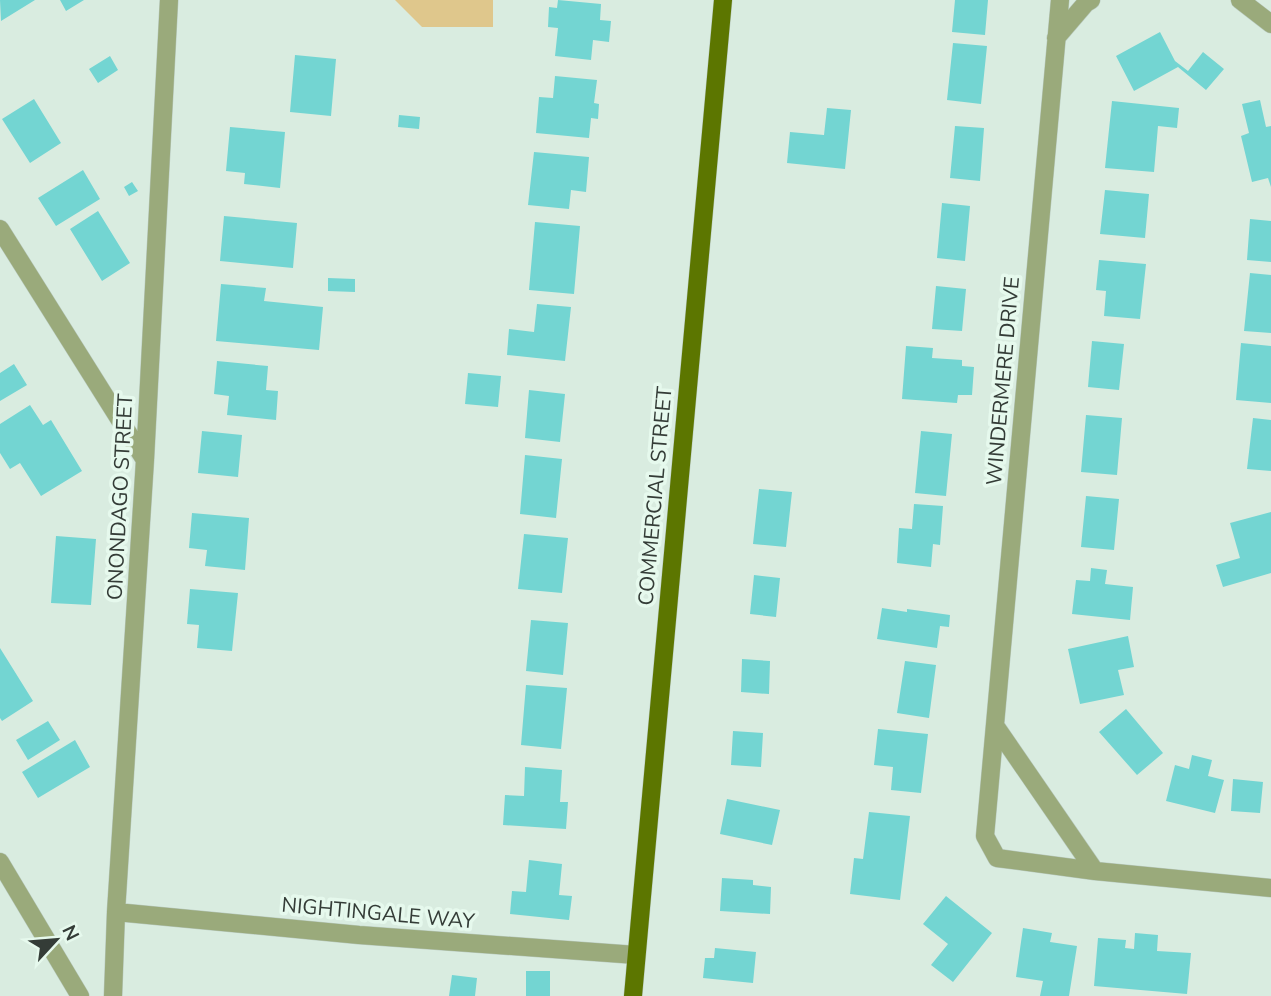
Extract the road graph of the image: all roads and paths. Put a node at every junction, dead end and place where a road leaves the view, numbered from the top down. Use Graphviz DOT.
graph roads {
  1 [pos="169,0"];
  2 [pos="723,0"];
  3 [pos="1060,0"];
  4 [pos="1091,0"];
  5 [pos="1240,0"];
  6 [pos="1271,24"];
  7 [pos="1056,38"];
  8 [pos="0,229"];
  9 [pos="145,460"];
  10 [pos="996,727"];
  11 [pos="0,862"];
  12 [pos="1095,872"];
  13 [pos="1271,888"];
  14 [pos="116,912"];
  15 [pos="636,955"];
  16 [pos="80,996"];
  17 [pos="113,996"];
  18 [pos="632,996"];
  1 -- 9 [label="street, ONONDAGO STREET"];
  2 -- 15 [label="main road, COMMERCIAL STREET"];
  3 -- 7 [label="street, WINDERMERE DRIVE"];
  4 -- 7 [label="street"];
  5 -- 6 [label="street"];
  7 -- 10 [label="street, WINDERMERE DRIVE"];
  8 -- 9 [label="street"];
  9 -- 14 [label="street, ONONDAGO STREET"];
  10 -- 12 [label="street"];
  10 -- 12 [label="street, WINDERMERE DRIVE"];
  11 -- 16 [label="street"];
  12 -- 13 [label="street, WINDERMERE DRIVE"];
  14 -- 15 [label="street, NIGHTINGALE WAY"];
  14 -- 17 [label="street, ONONDAGO STREET"];
  15 -- 18 [label="main road, COMMERCIAL STREET"];
}
